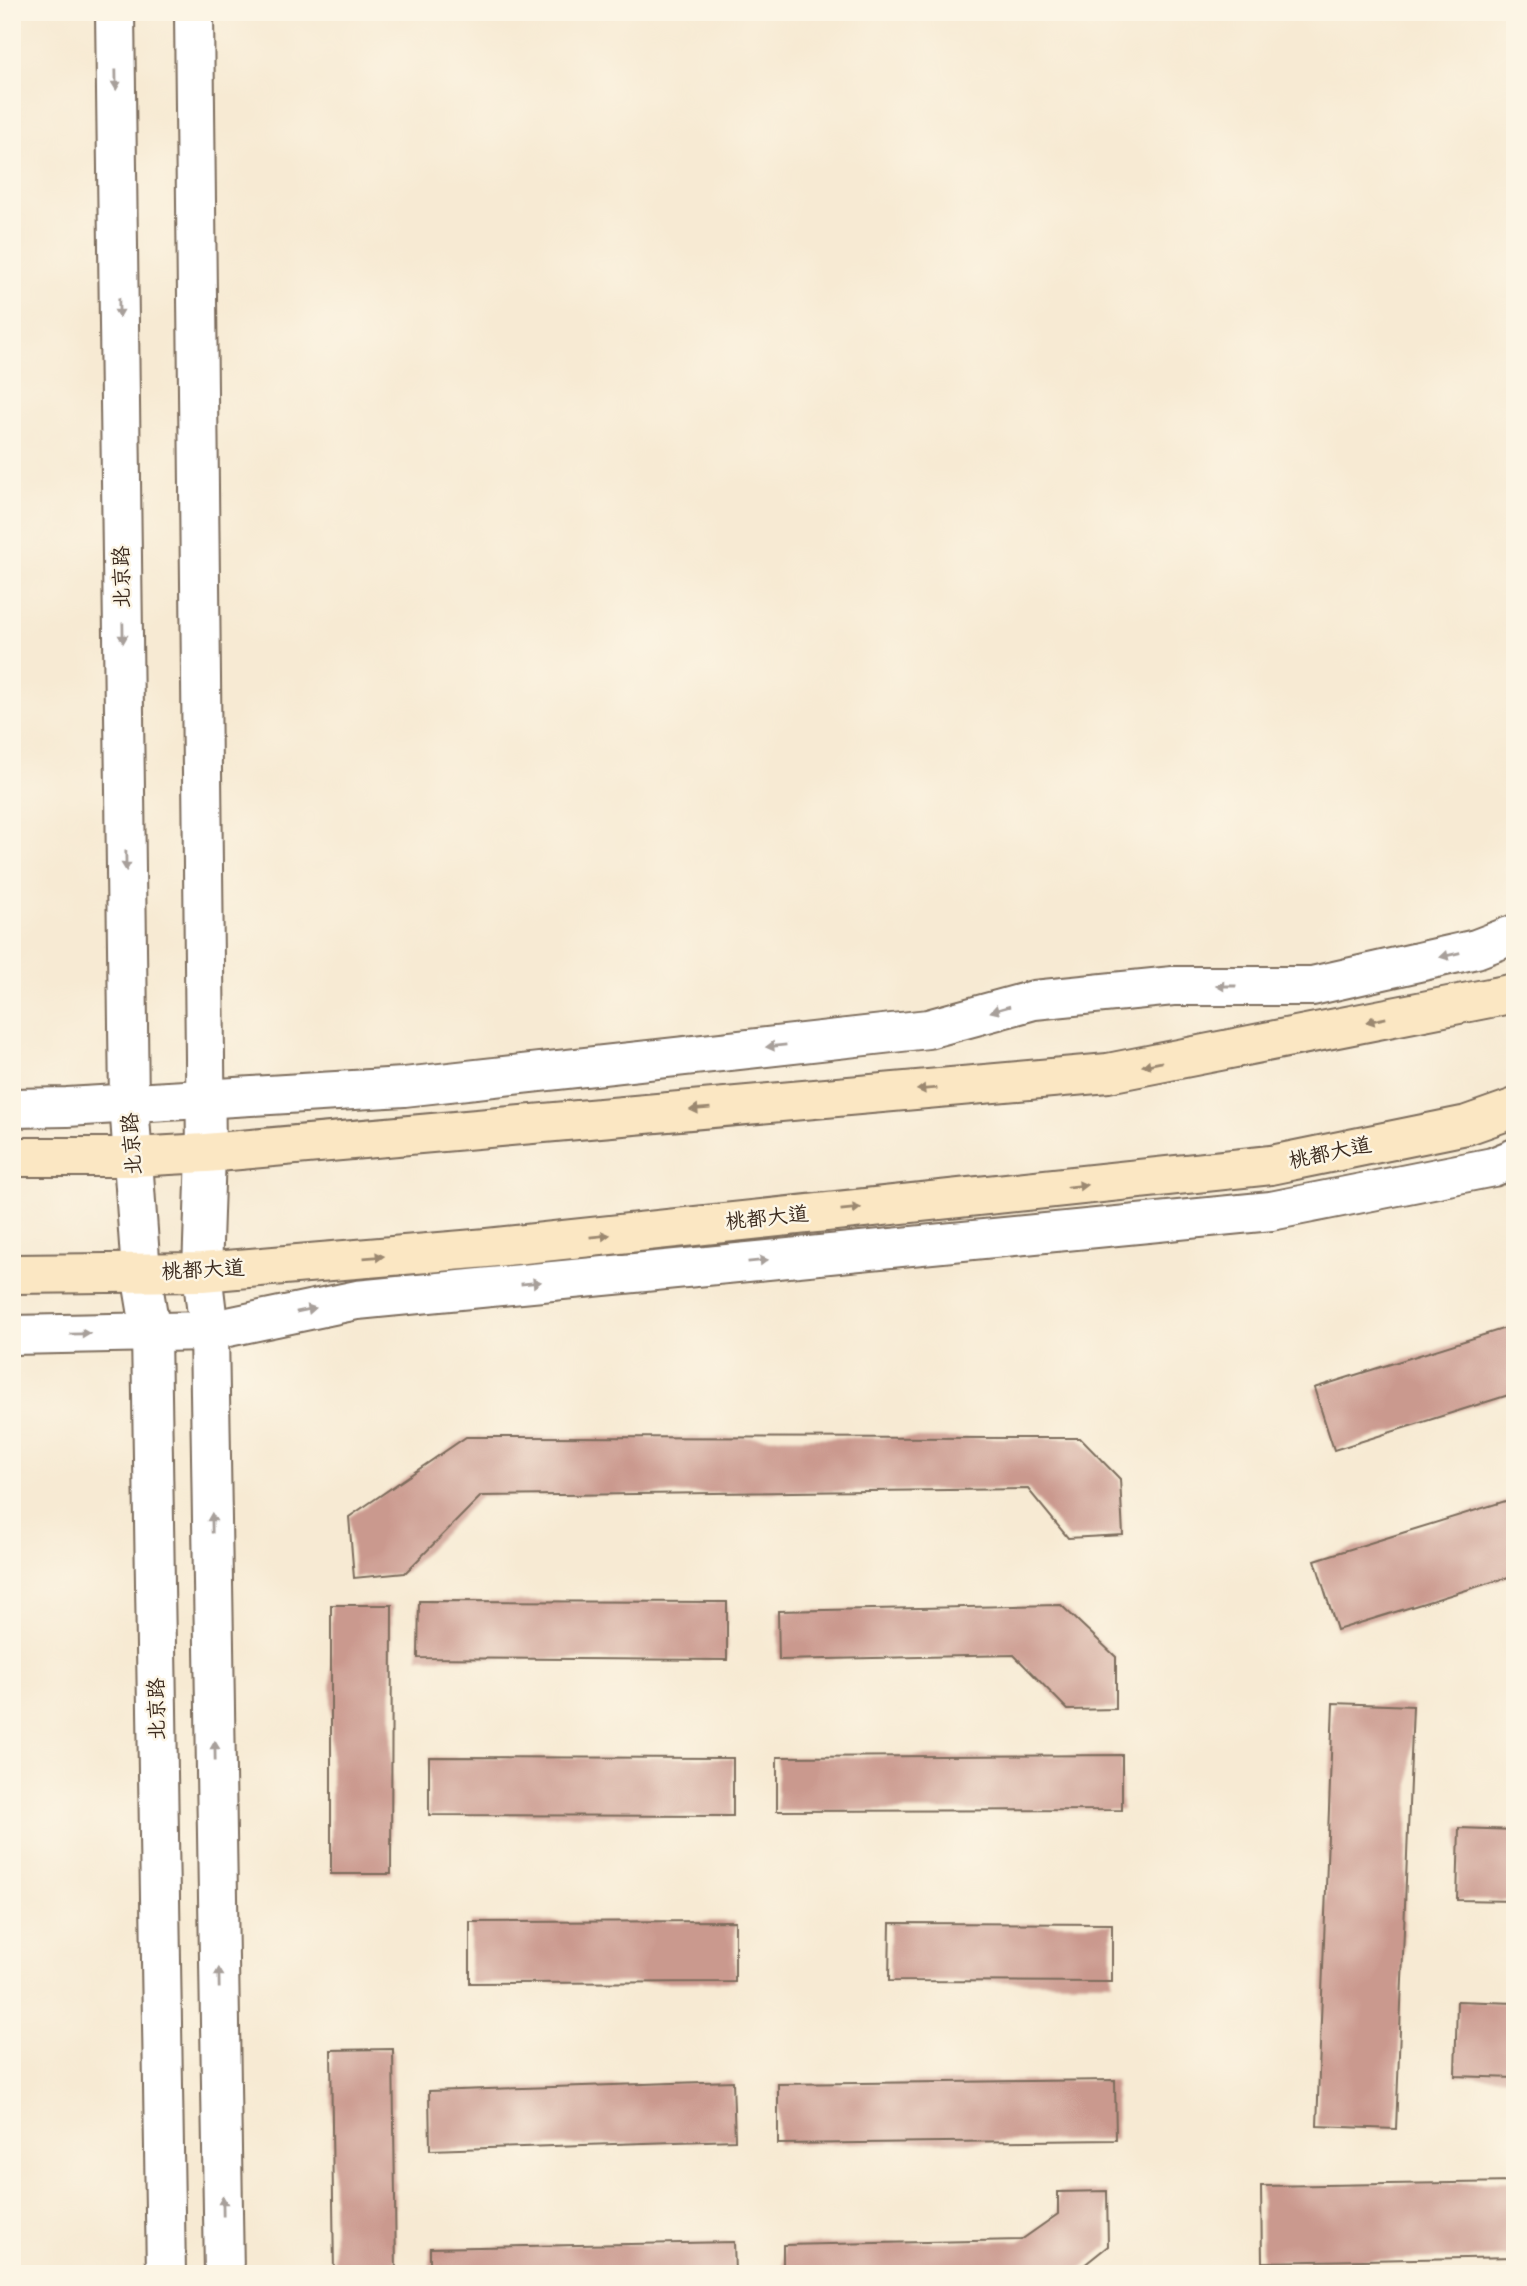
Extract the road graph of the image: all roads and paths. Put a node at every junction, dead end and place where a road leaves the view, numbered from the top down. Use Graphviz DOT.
graph roads {
  1 [pos="115,12"];
  2 [pos="194,12"];
  3 [pos="1515,934"];
  4 [pos="1515,993"];
  5 [pos="206,1099"];
  6 [pos="129,1103"];
  7 [pos="12,1108"];
  8 [pos="1515,1108"];
  9 [pos="206,1153"];
  10 [pos="12,1157"];
  11 [pos="133,1157"];
  12 [pos="1515,1158"];
  13 [pos="202,1272"];
  14 [pos="141,1273"];
  15 [pos="12,1274"];
  16 [pos="209,1331"];
  17 [pos="150,1333"];
  18 [pos="12,1335"];
  19 [pos="166,2274"];
  20 [pos="224,2274"];
  1 -- 6 [label="street, 北京路, one-way"];
  2 -- 5 [label="street"];
  3 -- 5 [label="street, one-way"];
  4 -- 9 [label="main road, one-way"];
  5 -- 6 [label="street"];
  5 -- 9 [label="street"];
  6 -- 7 [label="street"];
  6 -- 11 [label="street, 北京路"];
  13 -- 8 [label="main road, 桃都大道, one-way"];
  9 -- 11 [label="main road"];
  9 -- 13 [label="street"];
  10 -- 11 [label="main road"];
  11 -- 14 [label="street, 北京路"];
  16 -- 12 [label="street, one-way"];
  13 -- 14 [label="main road, 桃都大道"];
  13 -- 16 [label="street"];
  14 -- 15 [label="main road, 桃都大道"];
  14 -- 17 [label="street, 北京路"];
  16 -- 17 [label="street"];
  20 -- 16 [label="street, one-way"];
  18 -- 17 [label="street, one-way"];
  17 -- 19 [label="street, 北京路"];
}
